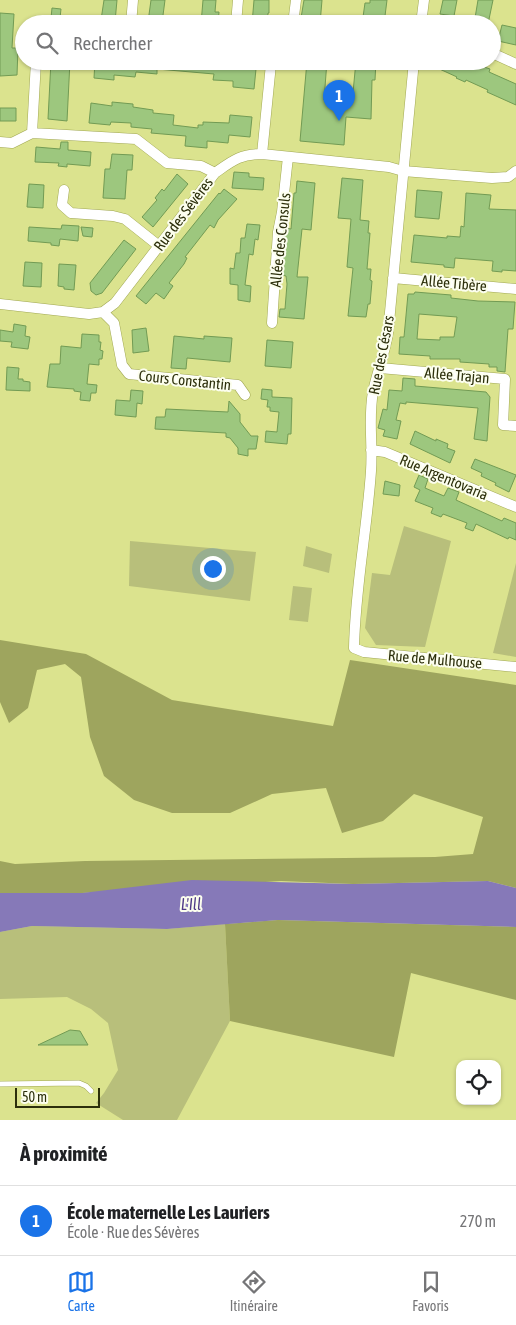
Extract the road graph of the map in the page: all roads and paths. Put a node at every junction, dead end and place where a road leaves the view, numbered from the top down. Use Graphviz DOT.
graph roads {
  1 [pos="133,0"];
  2 [pos="238,0"];
  3 [pos="296,0"];
  4 [pos="424,0"];
  5 [pos="132,15"];
  6 [pos="237,15"];
  7 [pos="294,15"];
  8 [pos="422,15"];
  9 [pos="501,58"];
  10 [pos="516,64"];
  11 [pos="36,70"];
  12 [pos="269,70"];
  13 [pos="413,70"];
  14 [pos="32,133"];
  15 [pos="0,142"];
  16 [pos="262,154"];
  17 [pos="288,157"];
  18 [pos="404,171"];
  19 [pos="516,171"];
  20 [pos="215,173"];
  21 [pos="64,190"];
  22 [pos="159,246"];
  23 [pos="393,278"];
  24 [pos="516,289"];
  25 [pos="0,304"];
  26 [pos="103,312"];
  27 [pos="272,323"];
  28 [pos="380,368"];
  29 [pos="245,395"];
  30 [pos="516,426"];
  31 [pos="371,450"];
  32 [pos="516,507"];
  33 [pos="354,648"];
  34 [pos="516,667"];
  35 [pos="0,1084"];
  36 [pos="91,1091"];
  1 -- 5 [label="street"];
  2 -- 6 [label="street"];
  3 -- 7 [label="street"];
  4 -- 8 [label="street"];
  9 -- 10 [label="street"];
  11 -- 14 [label="street"];
  12 -- 16 [label="street"];
  13 -- 18 [label="street, Rue des Césars"];
  14 -- 15 [label="street"];
  14 -- 20 [label="street"];
  16 -- 17 [label="street, Rue des Sévères"];
  16 -- 20 [label="street, Rue des Sévères"];
  17 -- 18 [label="street, Rue des Sévères"];
  17 -- 27 [label="street, Allée des Consuls"];
  18 -- 19 [label="street, Rue des Sévères"];
  18 -- 23 [label="street, Rue des Césars"];
  20 -- 22 [label="street, Rue des Sévères"];
  21 -- 22 [label="street"];
  22 -- 26 [label="street, Rue des Sévères"];
  23 -- 24 [label="street, Allée Tibère"];
  23 -- 28 [label="street, Rue des Césars"];
  25 -- 26 [label="street"];
  26 -- 29 [label="street, Cours Constantin"];
  28 -- 30 [label="street, Allée Trajan"];
  28 -- 31 [label="street, Rue des Césars"];
  31 -- 32 [label="street, Rue Argentovaria"];
  31 -- 33 [label="street, Rue des Césars"];
  33 -- 34 [label="street, Rue de Mulhouse"];
  35 -- 36 [label="lane"];
}
